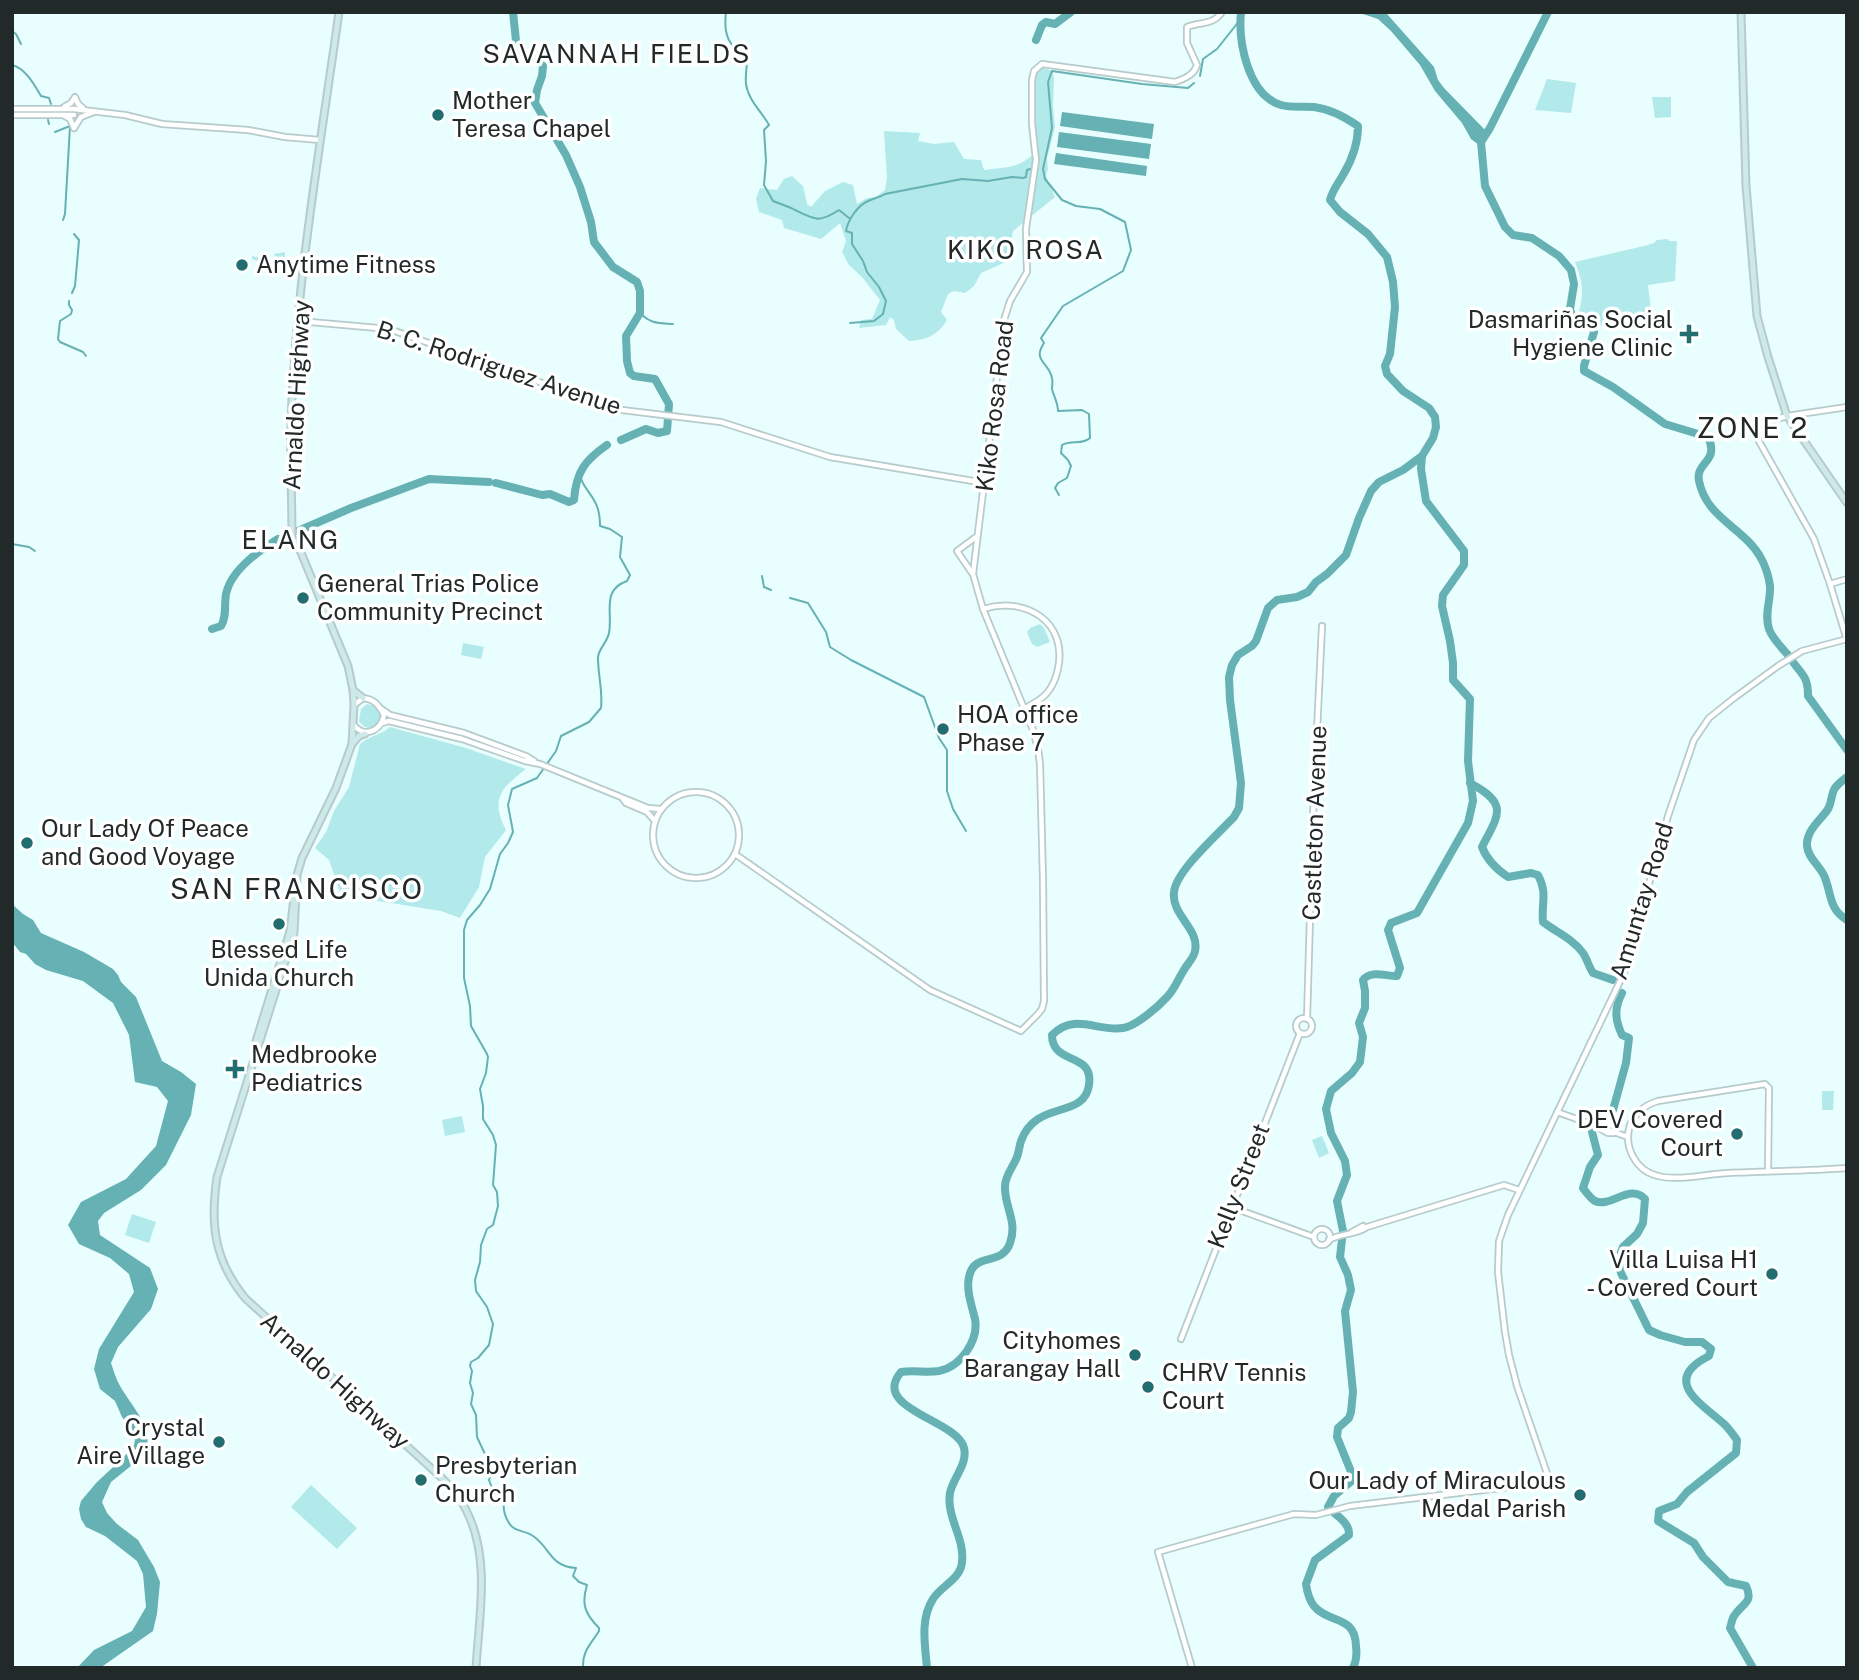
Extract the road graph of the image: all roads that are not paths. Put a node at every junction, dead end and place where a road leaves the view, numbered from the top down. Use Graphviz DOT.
graph roads {
  1 [pos="340,12"];
  2 [pos="1220,12"];
  3 [pos="1741,12"];
  4 [pos="12,109"];
  5 [pos="59,109"];
  6 [pos="90,111"];
  7 [pos="74,112"];
  8 [pos="100,112"];
  9 [pos="12,115"];
  10 [pos="62,115"];
  11 [pos="320,140"];
  12 [pos="299,321"];
  13 [pos="1847,407"];
  14 [pos="1787,416"];
  15 [pos="985,483"];
  16 [pos="1847,503"];
  17 [pos="978,536"];
  18 [pos="973,574"];
  19 [pos="1847,579"];
  20 [pos="1830,584"];
  21 [pos="983,609"];
  22 [pos="1322,626"];
  23 [pos="1847,640"];
  24 [pos="353,690"];
  25 [pos="363,698"];
  26 [pos="354,705"];
  27 [pos="380,708"];
  28 [pos="1024,708"];
  29 [pos="353,723"];
  30 [pos="382,723"];
  31 [pos="365,733"];
  32 [pos="352,744"];
  33 [pos="538,763"];
  34 [pos="623,798"];
  35 [pos="661,809"];
  36 [pos="655,821"];
  37 [pos="735,854"];
  38 [pos="1307,1019"];
  39 [pos="1300,1033"];
  40 [pos="1557,1112"];
  41 [pos="1628,1137"];
  42 [pos="1847,1168"];
  43 [pos="1768,1171"];
  44 [pos="1519,1190"];
  45 [pos="1231,1207"];
  46 [pos="1314,1237"];
  47 [pos="1328,1237"];
  48 [pos="1181,1339"];
  49 [pos="1191,1667"];
  50 [pos="476,1668"];
  1 -- 11 [label="main road, Arnaldo Highway"];
  2 -- 15 [label="street, Kiko Rosa Road"];
  3 -- 14 [label="main road"];
  4 -- 5 [label="street"];
  5 -- 6 [label="street"];
  5 -- 7 [label="street"];
  6 -- 7 [label="street"];
  6 -- 8 [label="street"];
  7 -- 10 [label="street"];
  8 -- 10 [label="street"];
  8 -- 11 [label="street"];
  9 -- 10 [label="street"];
  11 -- 12 [label="main road, Arnaldo Highway"];
  12 -- 15 [label="street, B. C. Rodriguez Avenue"];
  12 -- 24 [label="main road, Arnaldo Highway"];
  13 -- 14 [label="street"];
  14 -- 16 [label="main road"];
  14 -- 20 [label="street"];
  15 -- 17 [label="street, Kiko Rosa Road"];
  17 -- 18 [label="street, Kiko Rosa Road"];
  17 -- 18 [label="street"];
  18 -- 21 [label="street, Kiko Rosa Road"];
  19 -- 20 [label="street"];
  20 -- 23 [label="street"];
  21 -- 28 [label="street, Kiko Rosa Road"];
  21 -- 28 [label="street"];
  22 -- 38 [label="street, Castleton Avenue"];
  23 -- 40 [label="street, Amuntay Road"];
  24 -- 25 [label="main road"];
  24 -- 26 [label="main road, Arnaldo Highway"];
  25 -- 26 [label="street"];
  25 -- 27 [label="street"];
  26 -- 29 [label="main road, Arnaldo Highway"];
  27 -- 30 [label="street"];
  27 -- 33 [label="street"];
  28 -- 37 [label="street, Kiko Rosa Road"];
  29 -- 31 [label="street"];
  29 -- 32 [label="main road, Arnaldo Highway"];
  30 -- 31 [label="street"];
  30 -- 33 [label="street"];
  31 -- 32 [label="main road"];
  32 -- 50 [label="main road, Arnaldo Highway"];
  33 -- 34 [label="street"];
  34 -- 35 [label="street"];
  34 -- 36 [label="street"];
  35 -- 36 [label="street"];
  35 -- 37 [label="street"];
  36 -- 37 [label="street"];
  38 -- 39 [label="street"];
  38 -- 39 [label="street"];
  39 -- 45 [label="street, Kelly Street"];
  40 -- 41 [label="street"];
  40 -- 44 [label="street, Amuntay Road"];
  41 -- 43 [label="street"];
  41 -- 43 [label="street"];
  42 -- 43 [label="street"];
  44 -- 47 [label="street"];
  44 -- 49 [label="street, Amuntay Road"];
  45 -- 46 [label="street"];
  45 -- 48 [label="street, Kelly Street"];
  46 -- 47 [label="street"];
  46 -- 47 [label="street"];
}
